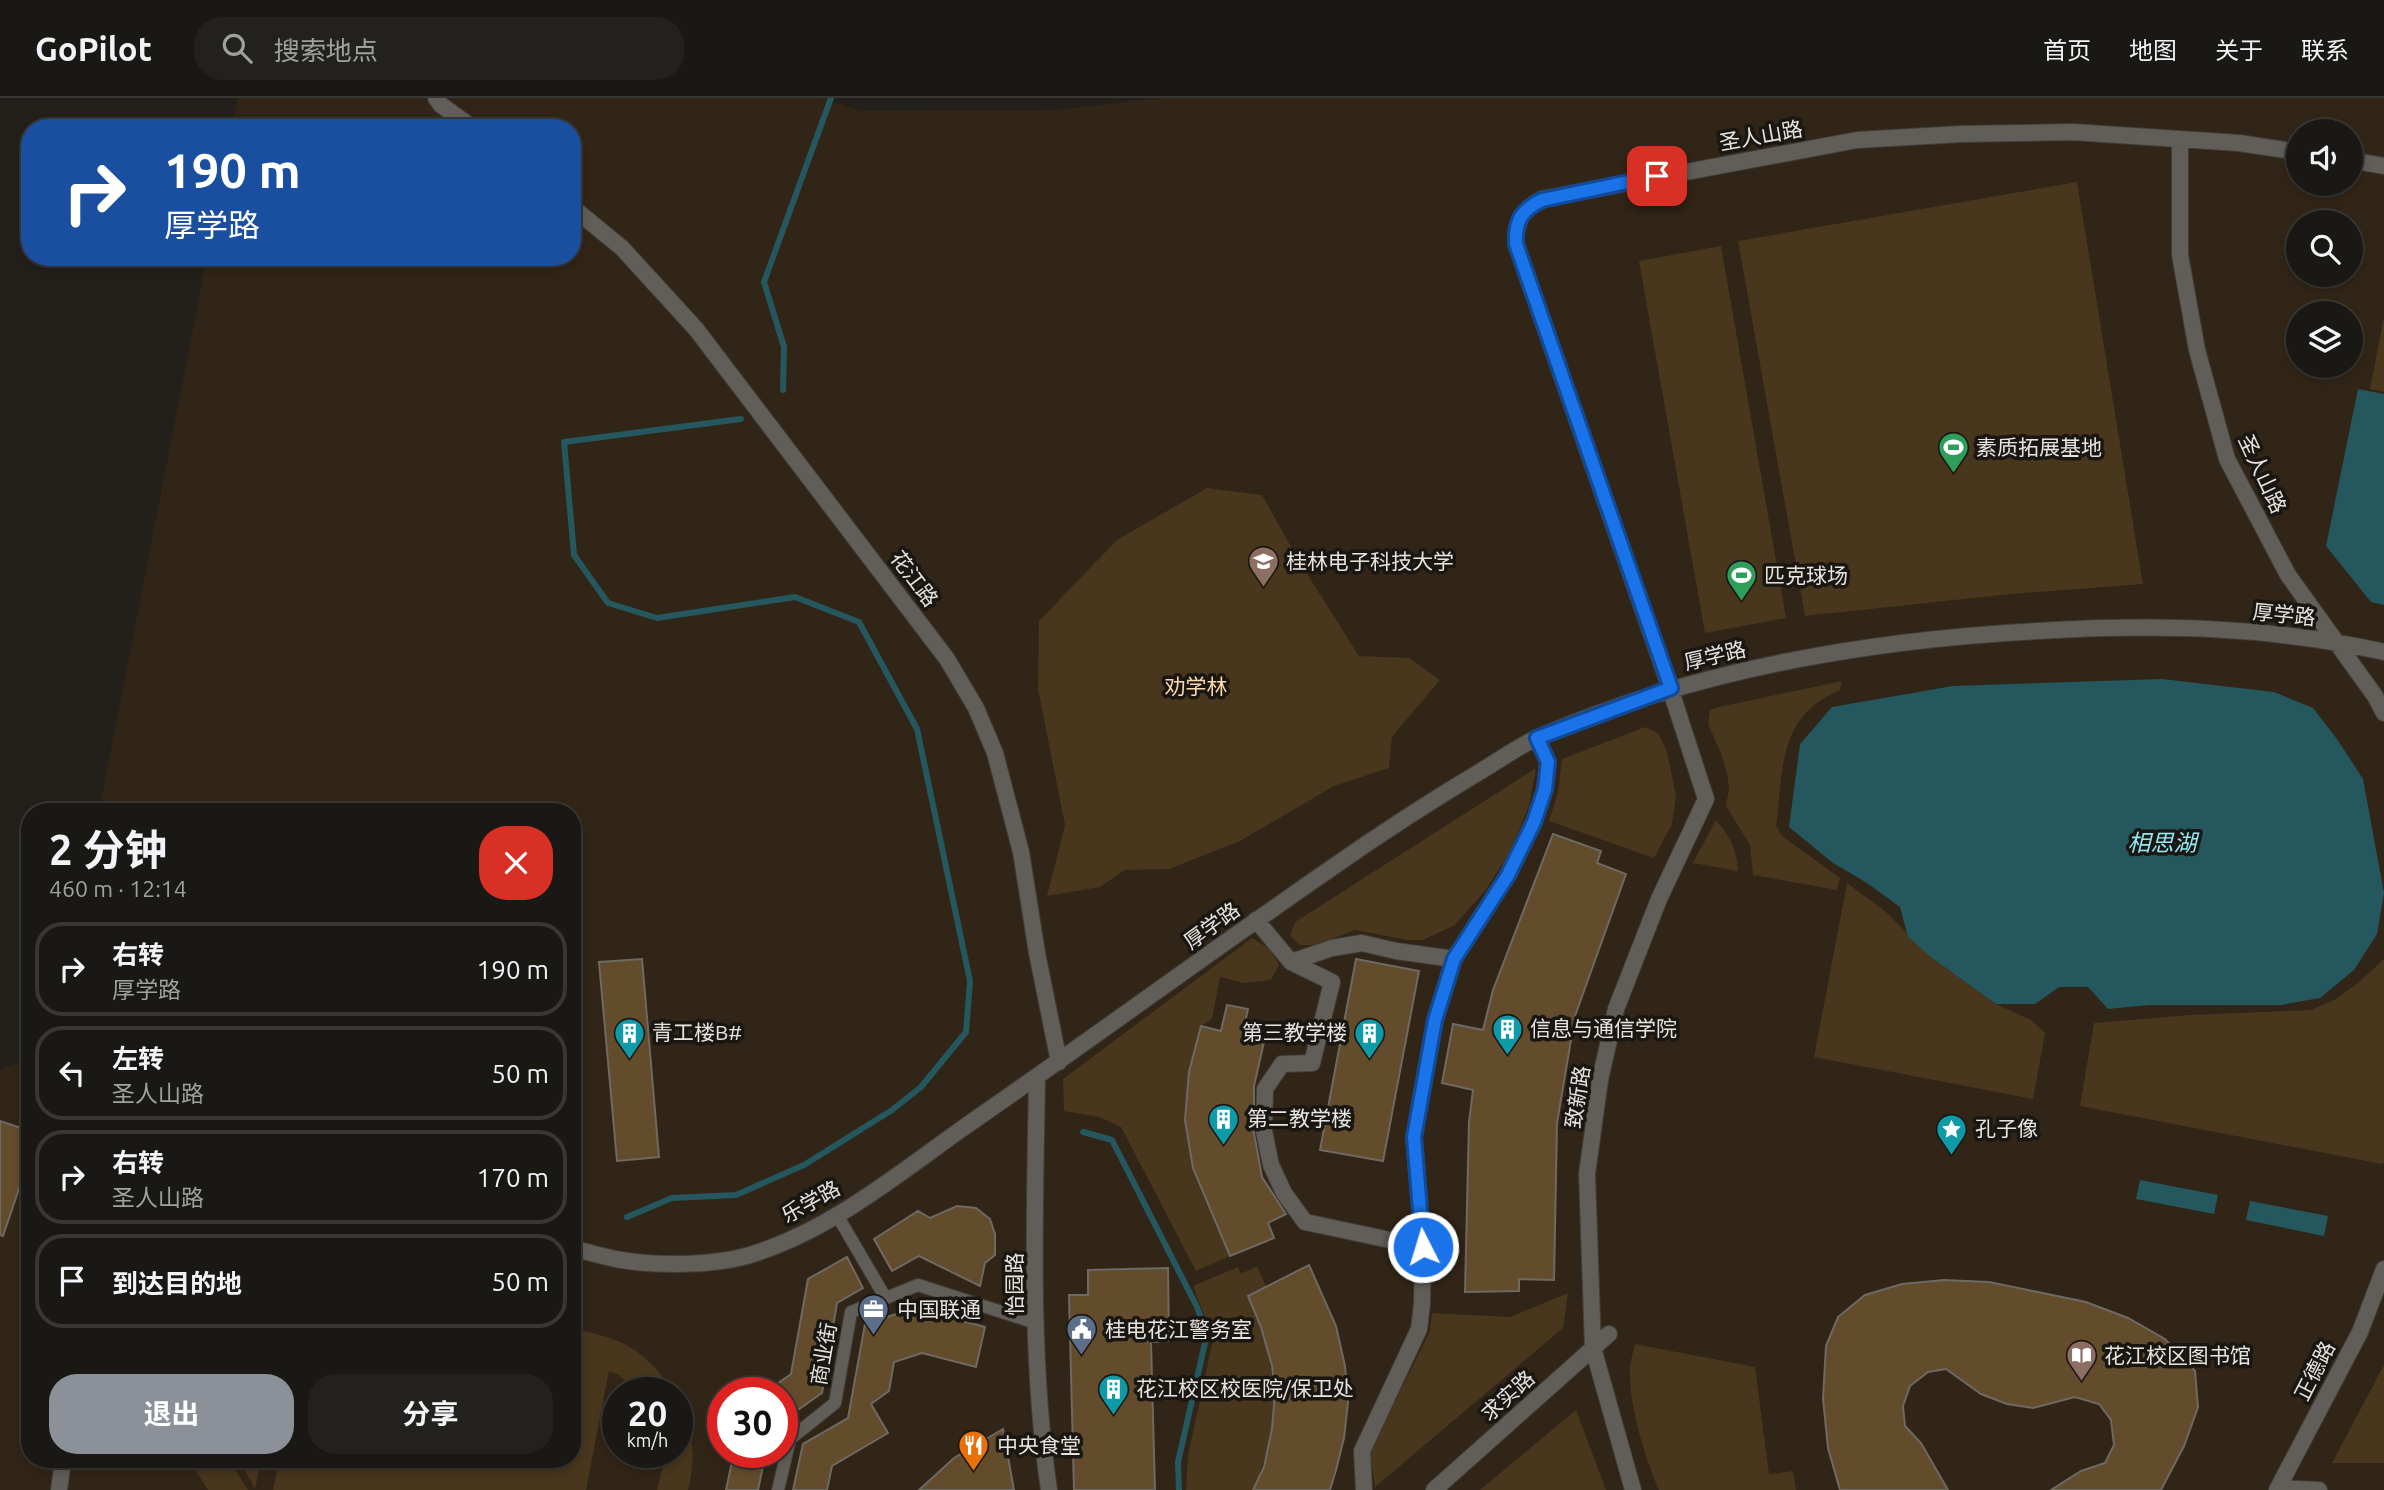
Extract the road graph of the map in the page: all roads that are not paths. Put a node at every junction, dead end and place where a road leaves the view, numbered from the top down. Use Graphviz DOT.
graph roads {
  1 [pos="436,98"];
  2 [pos="460,119"];
  3 [pos="2180,140"];
  4 [pos="2286,150"];
  5 [pos="2363,162"];
  6 [pos="2384,166"];
  7 [pos="581,214"];
  8 [pos="2336,642"];
  9 [pos="2384,653"];
  10 [pos="1671,688"];
  11 [pos="2384,713"];
  12 [pos="1537,738"];
  13 [pos="1256,920"];
  14 [pos="1454,959"];
  15 [pos="1291,962"];
  16 [pos="1059,1062"];
  17 [pos="1037,1077"];
  18 [pos="837,1215"];
  19 [pos="1423,1247"];
  20 [pos="581,1250"];
  21 [pos="2384,1269"];
  22 [pos="885,1297"];
  23 [pos="1036,1323"];
  24 [pos="1609,1334"];
  25 [pos="1593,1348"];
  26 [pos="62,1468"];
  27 [pos="2278,1489"];
  28 [pos="59,1490"];
  29 [pos="778,1490"];
  30 [pos="1049,1490"];
  31 [pos="1364,1490"];
  32 [pos="1434,1490"];
  33 [pos="1633,1490"];
  34 [pos="2319,1490"];
  1 -- 2 [label="street"];
  3 -- 4 [label="street, 圣人山路"];
  3 -- 8 [label="street, 圣人山路"];
  3 -- 10 [label="street, 圣人山路"];
  5 -- 6 [label="street"];
  7 -- 16 [label="street, 花江路"];
  8 -- 9 [label="street, 厚学路"];
  8 -- 10 [label="street, 厚学路"];
  8 -- 11 [label="street"];
  10 -- 12 [label="street, 厚学路"];
  10 -- 25 [label="street, 致新路"];
  12 -- 13 [label="street, 厚学路"];
  12 -- 14 [label="street"];
  13 -- 15 [label="street"];
  13 -- 16 [label="street, 厚学路"];
  14 -- 15 [label="street"];
  14 -- 19 [label="street"];
  15 -- 19 [label="street"];
  16 -- 17 [label="street, 厚学路"];
  17 -- 18 [label="street, 乐学路"];
  17 -- 23 [label="street, 怡园路"];
  18 -- 20 [label="street, 乐学路"];
  18 -- 22 [label="street"];
  19 -- 31 [label="street"];
  21 -- 27 [label="street, 正德路"];
  22 -- 23 [label="street, 商业街"];
  22 -- 29 [label="street, 商业街"];
  23 -- 30 [label="street, 怡园路"];
  24 -- 25 [label="street, 求实路"];
  25 -- 32 [label="street, 求实路"];
  25 -- 33 [label="street, 致新路"];
  26 -- 28 [label="street"];
  27 -- 34 [label="street"];
}
